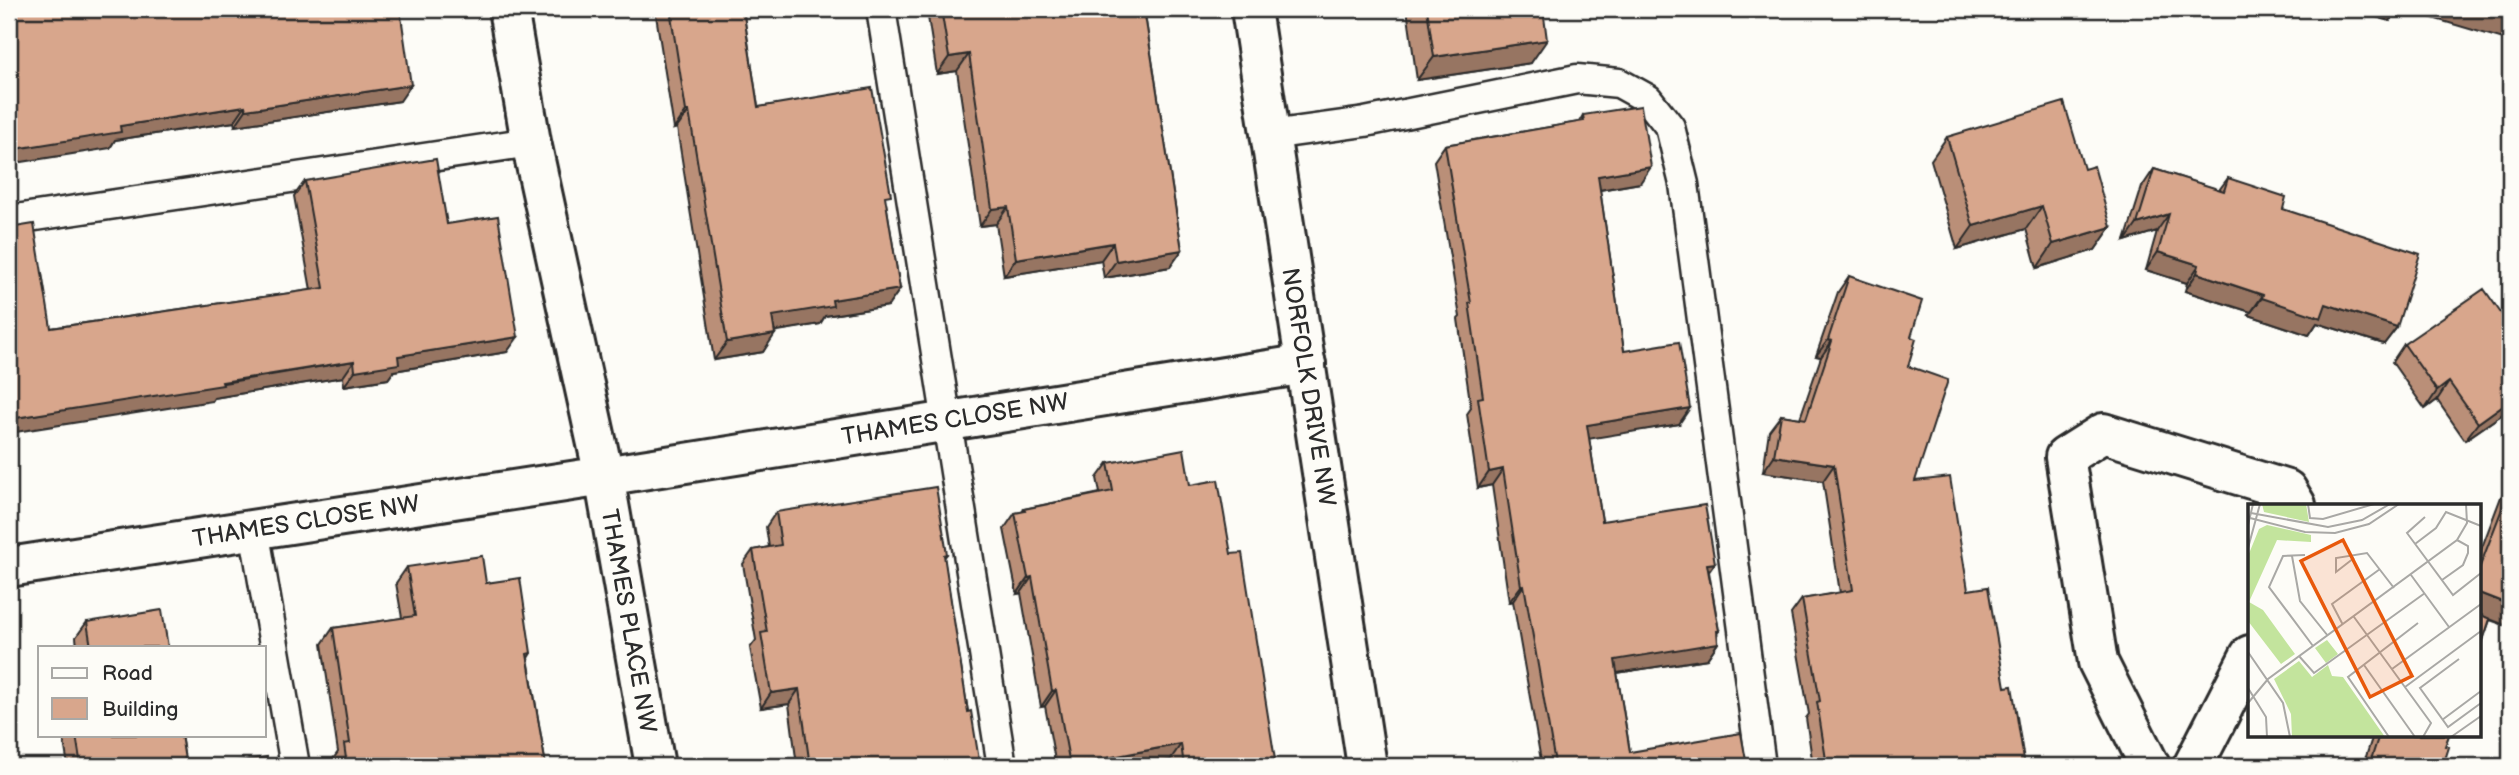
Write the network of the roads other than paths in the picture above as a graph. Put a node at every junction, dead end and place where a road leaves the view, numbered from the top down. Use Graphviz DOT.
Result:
graph roads {
  1 [pos="508,9"];
  2 [pos="881,9"];
  3 [pos="1251,9"];
  4 [pos="1270,135"];
  5 [pos="531,142"];
  6 [pos="9,220"];
  7 [pos="1306,364"];
  8 [pos="948,420"];
  9 [pos="604,476"];
  10 [pos="2295,504"];
  11 [pos="254,529"];
  12 [pos="9,567"];
  13 [pos="2248,657"];
  14 [pos="295,766"];
  15 [pos="654,766"];
  16 [pos="1002,766"];
  17 [pos="1367,766"];
  18 [pos="1761,766"];
  19 [pos="2150,766"];
  20 [pos="2193,766"];
  1 -- 5 [label="street"];
  2 -- 8 [label="lane"];
  3 -- 4 [label="street, NORFOLK DRIVE NW"];
  4 -- 7 [label="street, NORFOLK DRIVE NW"];
  4 -- 18 [label="lane"];
  5 -- 6 [label="lane"];
  5 -- 9 [label="street"];
  7 -- 8 [label="street, THAMES CLOSE NW"];
  7 -- 17 [label="street, NORFOLK DRIVE NW"];
  8 -- 9 [label="street, THAMES CLOSE NW"];
  8 -- 16 [label="lane"];
  9 -- 11 [label="street, THAMES CLOSE NW"];
  9 -- 15 [label="street, THAMES PLACE NW"];
  10 -- 19 [label="street"];
  11 -- 12 [label="street, THAMES CLOSE NW"];
  11 -- 14 [label="lane"];
  13 -- 20 [label="street"];
}
